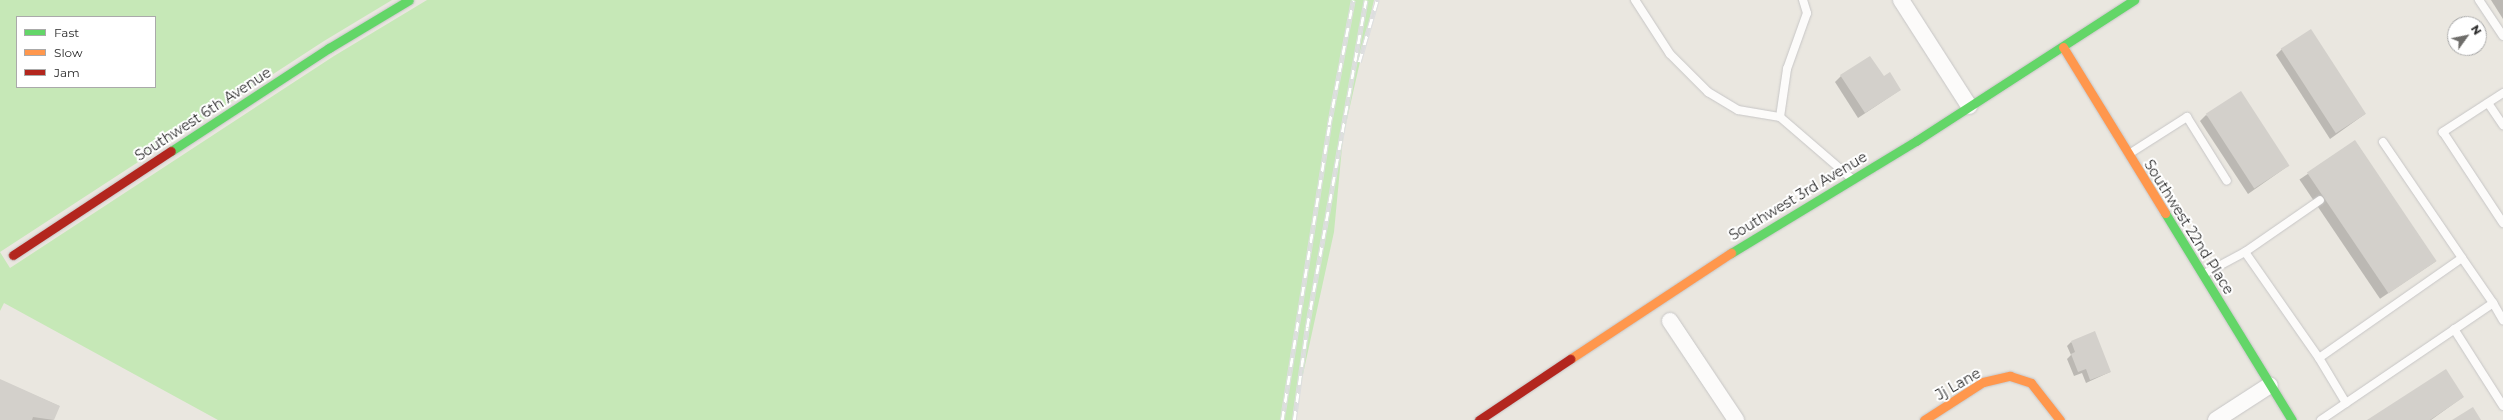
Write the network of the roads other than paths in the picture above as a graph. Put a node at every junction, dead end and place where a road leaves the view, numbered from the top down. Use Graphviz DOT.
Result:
graph roads {
  1 [pos="409,0"];
  2 [pos="1635,0"];
  3 [pos="1803,0"];
  4 [pos="1901,0"];
  5 [pos="2134,0"];
  6 [pos="2479,0"];
  7 [pos="2503,36"];
  8 [pos="2063,47"];
  9 [pos="2503,93"];
  10 [pos="2488,103"];
  11 [pos="1969,106"];
  12 [pos="1780,118"];
  13 [pos="2503,126"];
  14 [pos="2383,142"];
  15 [pos="2128,154"];
  16 [pos="1853,179"];
  17 [pos="2227,181"];
  18 [pos="2320,200"];
  19 [pos="2503,223"];
  20 [pos="2245,252"];
  21 [pos="13,255"];
  22 [pos="2462,258"];
  23 [pos="2202,275"];
  24 [pos="2493,302"];
  25 [pos="2503,320"];
  26 [pos="1670,321"];
  27 [pos="2454,329"];
  28 [pos="2319,358"];
  29 [pos="2270,385"];
  30 [pos="2346,403"];
  31 [pos="2503,406"];
  32 [pos="1479,420"];
  33 [pos="1736,420"];
  34 [pos="1924,420"];
  35 [pos="2060,420"];
  36 [pos="2216,420"];
  37 [pos="2292,420"];
  38 [pos="2321,420"];
  1 -- 21 [label="street, Southwest 6th Avenue"];
  2 -- 12 [label="lane"];
  3 -- 12 [label="lane"];
  4 -- 11 [label="street"];
  5 -- 8 [label="street, Southwest 3rd Avenue"];
  6 -- 7 [label="lane"];
  8 -- 11 [label="street, Southwest 3rd Avenue"];
  8 -- 15 [label="street, Southwest 22nd Place"];
  9 -- 10 [label="lane"];
  10 -- 13 [label="lane"];
  10 -- 19 [label="lane"];
  11 -- 16 [label="street, Southwest 3rd Avenue"];
  12 -- 16 [label="lane"];
  14 -- 22 [label="lane"];
  15 -- 17 [label="lane"];
  15 -- 23 [label="street, Southwest 22nd Place"];
  16 -- 32 [label="street, Southwest 3rd Avenue"];
  18 -- 20 [label="lane"];
  20 -- 23 [label="lane"];
  20 -- 28 [label="lane"];
  22 -- 24 [label="lane"];
  22 -- 28 [label="lane"];
  23 -- 29 [label="street, Southwest 22nd Place"];
  24 -- 25 [label="lane"];
  24 -- 27 [label="lane"];
  26 -- 33 [label="street"];
  27 -- 30 [label="lane"];
  27 -- 31 [label="lane"];
  28 -- 30 [label="lane"];
  29 -- 36 [label="street"];
  29 -- 37 [label="street, Southwest 22nd Place"];
  30 -- 38 [label="lane"];
  34 -- 35 [label="street, Jj Lane"];
}
